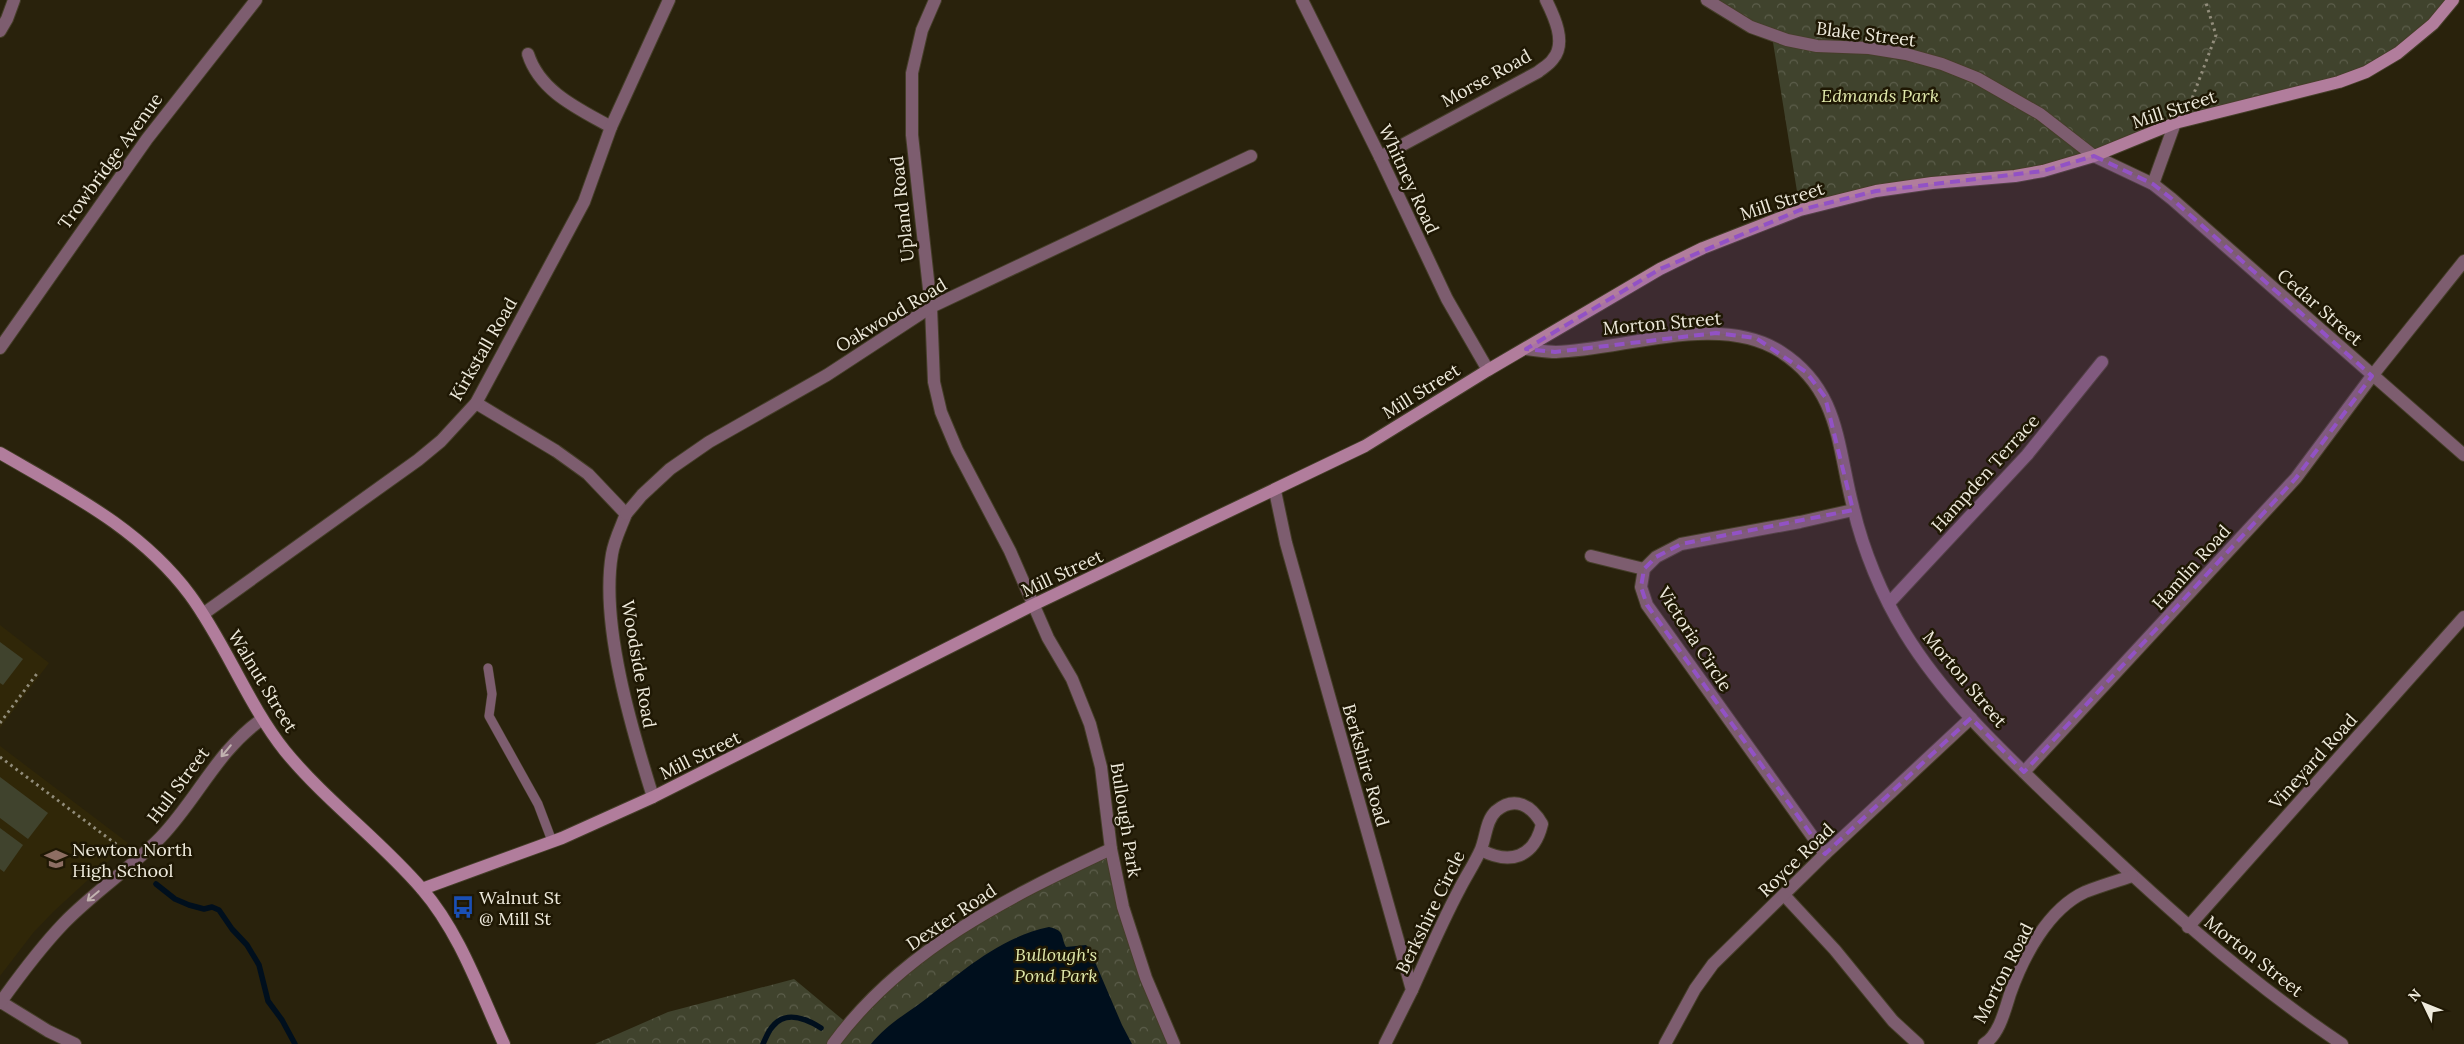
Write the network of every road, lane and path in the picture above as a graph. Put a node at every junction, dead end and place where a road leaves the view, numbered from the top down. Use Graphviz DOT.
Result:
graph roads {
  1 [pos="14,0"];
  2 [pos="256,0"];
  3 [pos="669,0"];
  4 [pos="935,0"];
  5 [pos="1302,0"];
  6 [pos="1546,0"];
  7 [pos="1707,0"];
  8 [pos="2205,0"];
  9 [pos="2454,0"];
  10 [pos="0,31"];
  11 [pos="528,54"];
  12 [pos="2192,118"];
  13 [pos="2175,123"];
  14 [pos="611,127"];
  15 [pos="1251,156"];
  16 [pos="2094,156"];
  17 [pos="1380,157"];
  18 [pos="2153,184"];
  19 [pos="2464,261"];
  20 [pos="931,307"];
  21 [pos="0,348"];
  22 [pos="1526,349"];
  23 [pos="2102,362"];
  24 [pos="1488,370"];
  25 [pos="2372,376"];
  26 [pos="476,403"];
  27 [pos="0,453"];
  28 [pos="2464,455"];
  29 [pos="1276,491"];
  30 [pos="1853,510"];
  31 [pos="626,514"];
  32 [pos="1591,556"];
  33 [pos="1644,569"];
  34 [pos="1889,603"];
  35 [pos="1033,605"];
  36 [pos="203,614"];
  37 [pos="2464,617"];
  38 [pos="488,668"];
  39 [pos="39,671"];
  40 [pos="1971,718"];
  41 [pos="262,719"];
  42 [pos="0,723"];
  43 [pos="0,757"];
  44 [pos="2024,772"];
  45 [pos="653,797"];
  46 [pos="552,842"];
  47 [pos="1111,849"];
  48 [pos="1481,850"];
  49 [pos="1825,854"];
  50 [pos="137,860"];
  51 [pos="2132,876"];
  52 [pos="422,889"];
  53 [pos="1784,895"];
  54 [pos="2188,927"];
  55 [pos="1412,990"];
  56 [pos="1,1002"];
  57 [pos="75,1044"];
  58 [pos="504,1044"];
  59 [pos="833,1044"];
  60 [pos="1174,1044"];
  61 [pos="1385,1044"];
  62 [pos="1666,1044"];
  63 [pos="1918,1044"];
  64 [pos="1984,1044"];
  65 [pos="2342,1044"];
  1 -- 10 [label="street"];
  2 -- 21 [label="street, Trowbridge Avenue"];
  3 -- 14 [label="street, Kirkstall Road"];
  4 -- 20 [label="street, Upland Road"];
  5 -- 17 [label="street, Whitney Road"];
  6 -- 17 [label="street, Morse Road"];
  7 -- 16 [label="street, Blake Street"];
  8 -- 12 [label="path"];
  9 -- 12 [label="street, Mill Street"];
  11 -- 14 [label="street"];
  12 -- 13 [label="street, Mill Street"];
  13 -- 16 [label="street, Mill Street"];
  13 -- 18 [label="street"];
  14 -- 26 [label="street, Kirkstall Road"];
  15 -- 20 [label="street, Oakwood Road"];
  16 -- 18 [label="street, Cedar Street"];
  16 -- 22 [label="street, Mill Street"];
  17 -- 24 [label="street, Whitney Road"];
  18 -- 25 [label="street, Cedar Street"];
  19 -- 25 [label="street, Hamlin Road"];
  20 -- 31 [label="street, Oakwood Road"];
  20 -- 35 [label="street, Upland Road"];
  22 -- 24 [label="street, Mill Street"];
  22 -- 30 [label="street, Morton Street"];
  23 -- 34 [label="street, Hampden Terrace"];
  24 -- 29 [label="street, Mill Street"];
  25 -- 28 [label="street, Cedar Street"];
  25 -- 44 [label="street, Hamlin Road"];
  26 -- 31 [label="street"];
  26 -- 36 [label="street, Kirkstall Road"];
  27 -- 36 [label="street, Walnut Street"];
  29 -- 35 [label="street, Mill Street"];
  29 -- 55 [label="street, Berkshire Road"];
  30 -- 33 [label="street, Victoria Circle"];
  30 -- 34 [label="street, Morton Street"];
  31 -- 45 [label="street, Woodside Road"];
  32 -- 33 [label="street"];
  33 -- 49 [label="street, Victoria Circle"];
  34 -- 40 [label="street, Morton Street"];
  35 -- 45 [label="street, Mill Street"];
  35 -- 47 [label="street, Bullough Park"];
  36 -- 41 [label="street, Walnut Street"];
  37 -- 54 [label="street, Vineyard Road"];
  38 -- 46 [label="lane"];
  39 -- 42 [label="path"];
  40 -- 44 [label="street, Morton Street"];
  40 -- 49 [label="street, Royce Road"];
  41 -- 50 [label="street, Hull Street, one-way"];
  41 -- 52 [label="street, Walnut Street"];
  43 -- 50 [label="path"];
  44 -- 51 [label="street, Morton Street"];
  45 -- 46 [label="street, Mill Street"];
  46 -- 52 [label="street, Mill Street"];
  47 -- 59 [label="street, Dexter Road"];
  47 -- 60 [label="street, Bullough Park"];
  48 -- 48 [label="street, Berkshire Circle"];
  48 -- 55 [label="street, Berkshire Circle"];
  49 -- 53 [label="street, Royce Road"];
  50 -- 56 [label="street, Hull Street, one-way"];
  51 -- 54 [label="street, Morton Street"];
  51 -- 64 [label="street, Morton Road"];
  52 -- 58 [label="street, Walnut Street"];
  53 -- 62 [label="street, Royce Road"];
  53 -- 63 [label="street"];
  54 -- 65 [label="street, Morton Street"];
  55 -- 61 [label="street"];
  56 -- 57 [label="street"];
}
